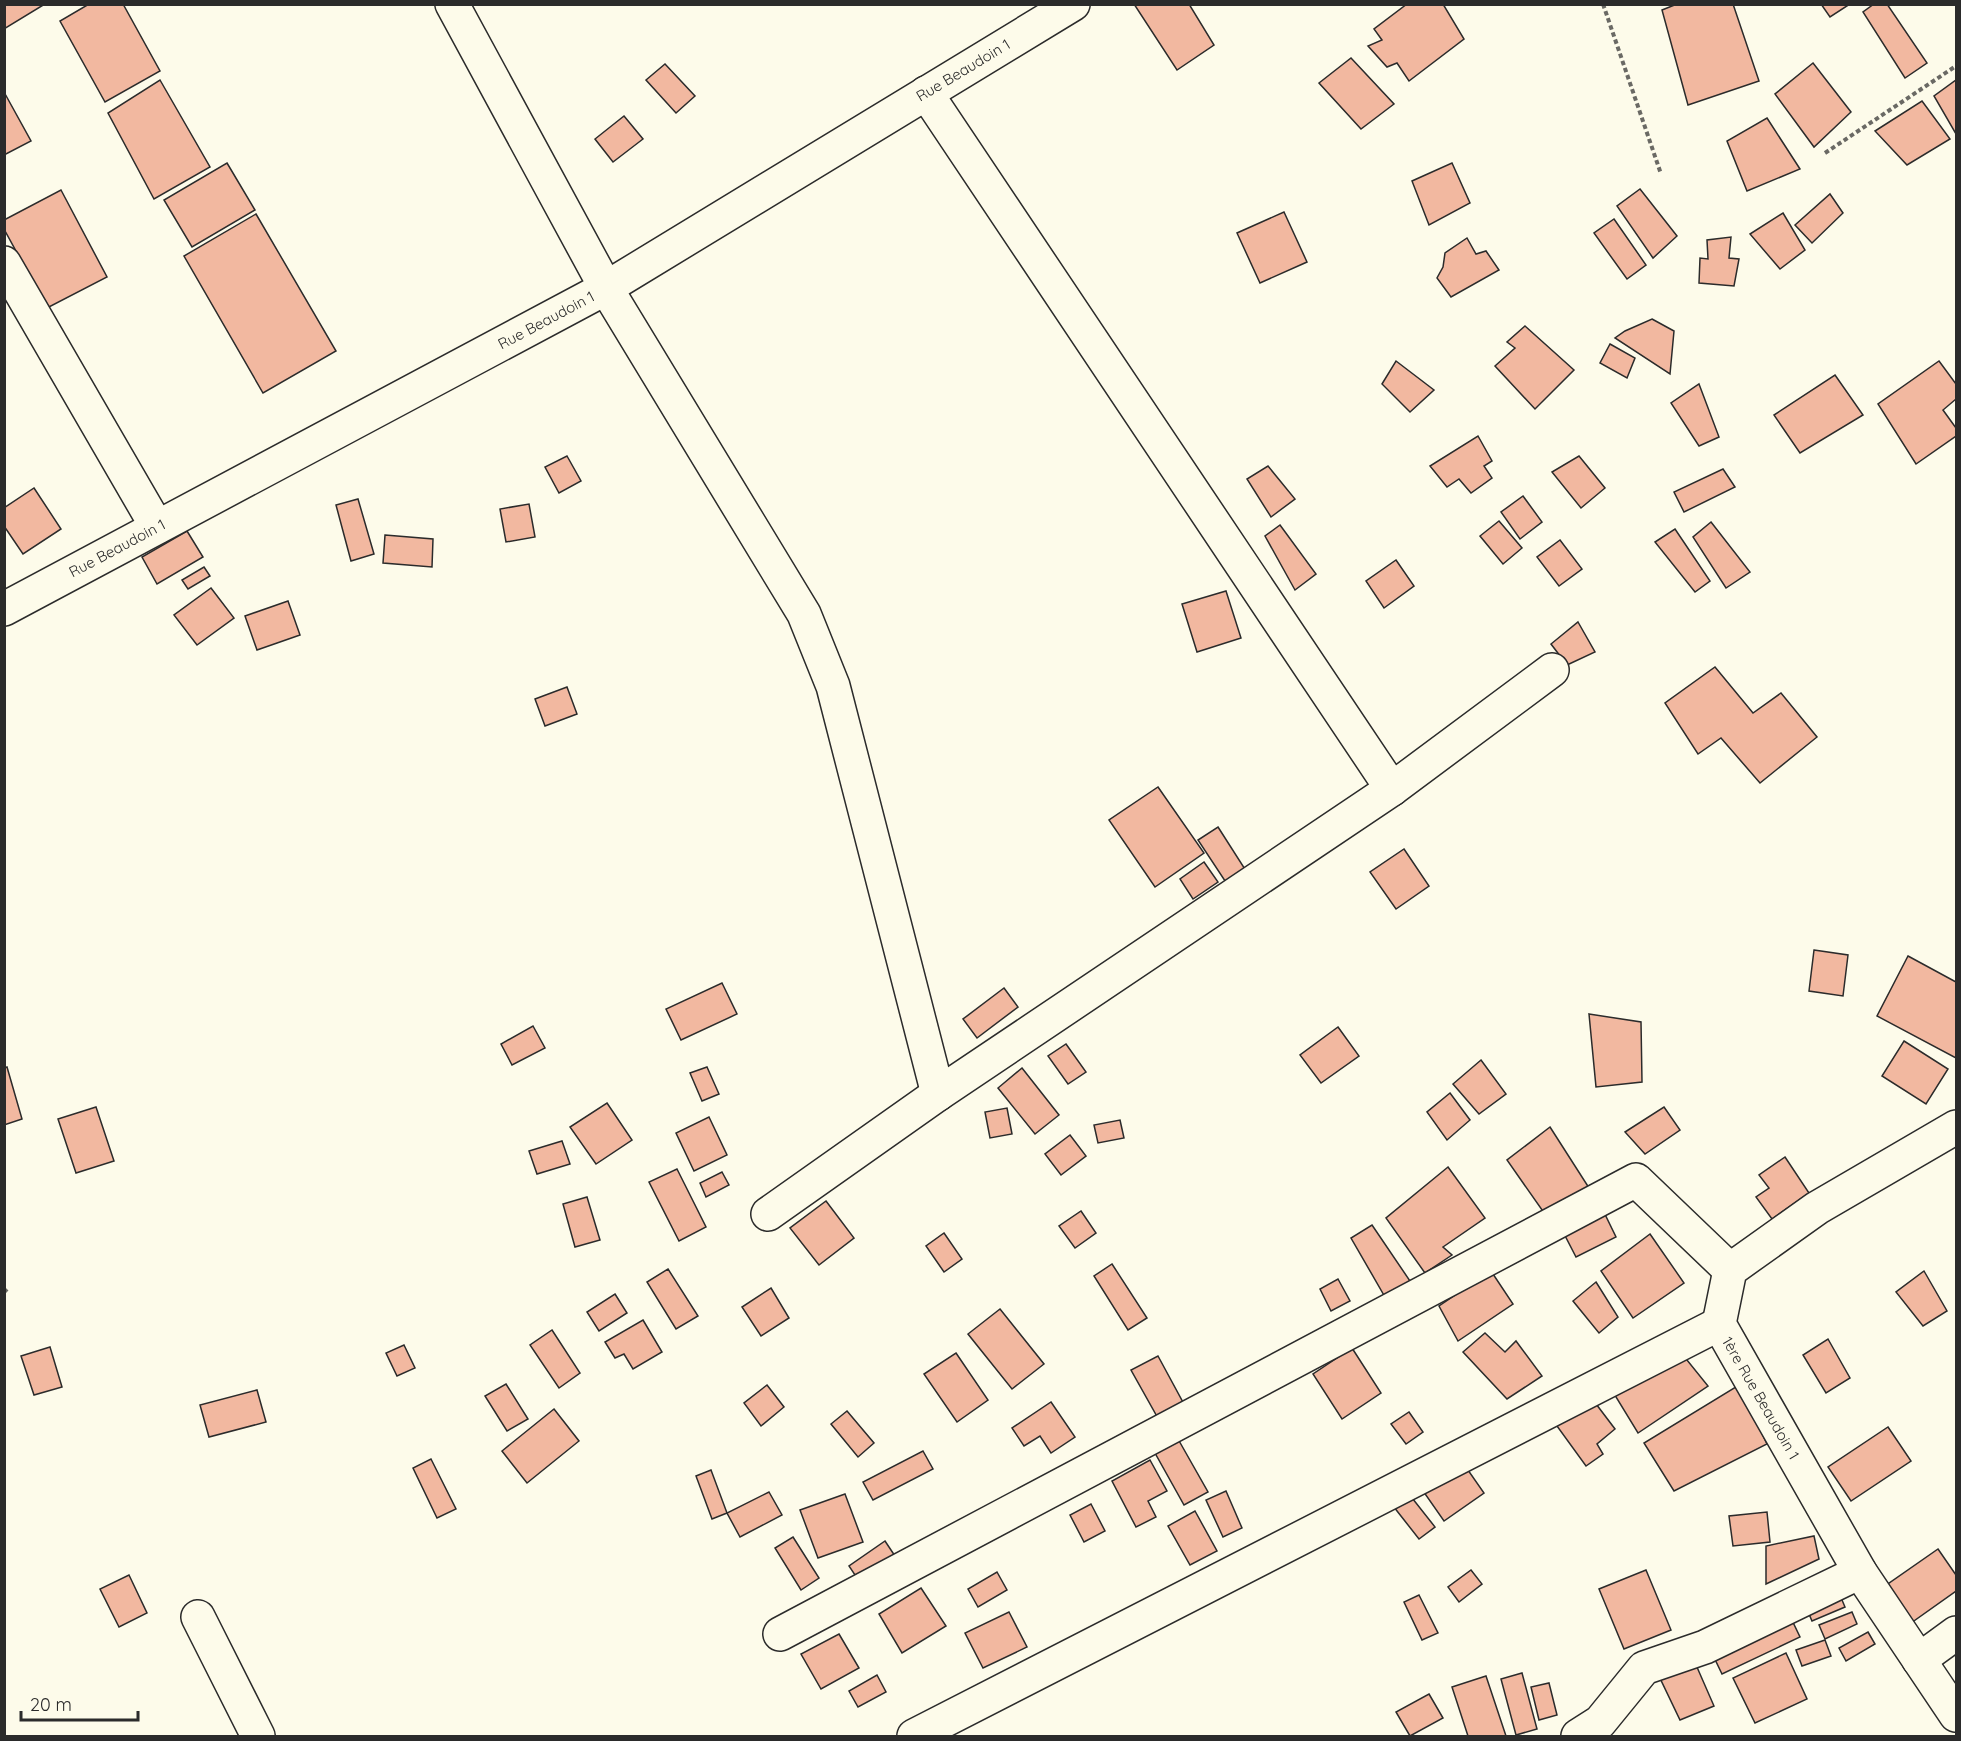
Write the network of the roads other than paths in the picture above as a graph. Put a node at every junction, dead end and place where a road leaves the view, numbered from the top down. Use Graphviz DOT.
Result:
graph roads {
  1 [pos="452,4"];
  2 [pos="1073,4"];
  3 [pos="926,93"];
  4 [pos="4,263"];
  5 [pos="606,288"];
  6 [pos="157,527"];
  7 [pos="4,609"];
  8 [pos="1552,670"];
  9 [pos="1392,789"];
  10 [pos="938,1094"];
  11 [pos="1956,1127"];
  12 [pos="768,1214"];
  13 [pos="1730,1270"];
  14 [pos="1719,1324"];
  15 [pos="1860,1572"];
  16 [pos="198,1617"];
  17 [pos="1956,1633"];
  18 [pos="780,1634"];
  19 [pos="1919,1660"];
  20 [pos="1956,1715"];
  21 [pos="258,1737"];
  22 [pos="914,1737"];
  23 [pos="1578,1737"];
  1 -- 5 [label="street"];
  2 -- 3 [label="street, Rue Beaudoin 1"];
  3 -- 5 [label="street, Rue Beaudoin 1"];
  3 -- 9 [label="street"];
  4 -- 6 [label="street"];
  5 -- 6 [label="street, Rue Beaudoin 1"];
  5 -- 10 [label="street"];
  6 -- 7 [label="street, Rue Beaudoin 1"];
  8 -- 9 [label="street"];
  9 -- 10 [label="street"];
  10 -- 12 [label="street"];
  11 -- 13 [label="street"];
  13 -- 14 [label="street, 1ère Rue Beaudoin 1"];
  13 -- 18 [label="street"];
  14 -- 15 [label="street, 1ère Rue Beaudoin 1"];
  14 -- 22 [label="street"];
  15 -- 19 [label="street, 1ère Rue Beaudoin 1"];
  15 -- 23 [label="street"];
  16 -- 21 [label="street"];
  17 -- 19 [label="street"];
  19 -- 20 [label="street, 1ère Rue Beaudoin 1"];
}
